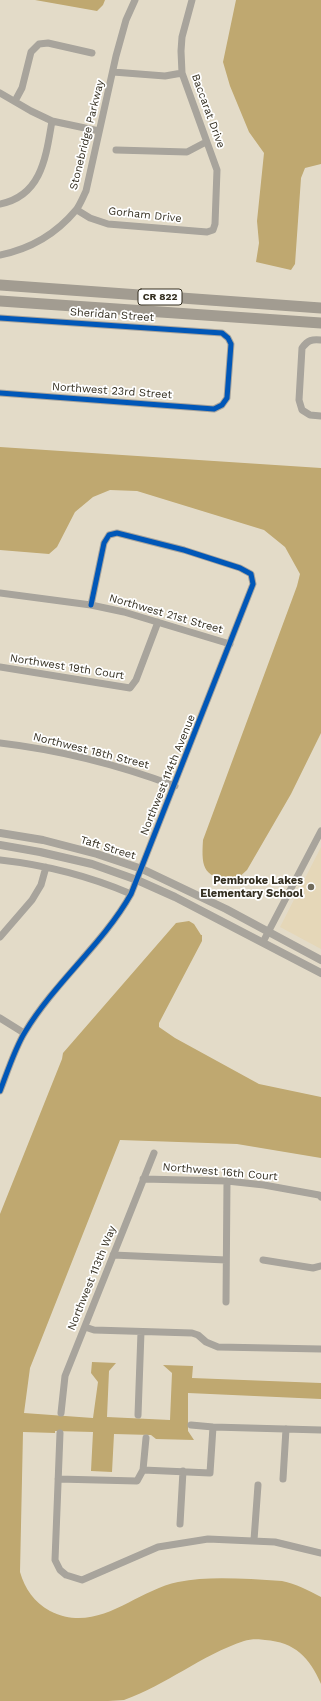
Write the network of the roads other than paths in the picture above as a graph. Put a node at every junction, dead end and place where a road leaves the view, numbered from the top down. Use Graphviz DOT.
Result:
graph roads {
  1 [pos="134,0"];
  2 [pos="192,0"];
  3 [pos="92,52"];
  4 [pos="113,72"];
  5 [pos="182,73"];
  6 [pos="0,93"];
  7 [pos="15,101"];
  8 [pos="52,121"];
  9 [pos="99,130"];
  10 [pos="206,142"];
  11 [pos="116,150"];
  12 [pos="0,204"];
  13 [pos="76,210"];
  14 [pos="213,230"];
  15 [pos="0,255"];
  16 [pos="0,285"];
  17 [pos="0,301"];
  18 [pos="321,308"];
  19 [pos="0,318"];
  20 [pos="321,323"];
  21 [pos="321,340"];
  22 [pos="0,393"];
  23 [pos="222,405"];
  24 [pos="321,416"];
  25 [pos="0,593"];
  26 [pos="91,605"];
  27 [pos="158,622"];
  28 [pos="230,644"];
  29 [pos="0,667"];
  30 [pos="0,743"];
  31 [pos="175,786"];
  32 [pos="321,831"];
  33 [pos="0,833"];
  34 [pos="0,845"];
  35 [pos="0,860"];
  36 [pos="46,867"];
  37 [pos="142,869"];
  38 [pos="137,880"];
  39 [pos="132,894"];
  40 [pos="268,931"];
  41 [pos="0,936"];
  42 [pos="263,942"];
  43 [pos="312,955"];
  44 [pos="321,960"];
  45 [pos="307,965"];
  46 [pos="321,973"];
  47 [pos="0,1018"];
  48 [pos="24,1033"];
  49 [pos="0,1091"];
  50 [pos="154,1153"];
  51 [pos="144,1178"];
  52 [pos="227,1181"];
  53 [pos="320,1196"];
  54 [pos="113,1255"];
  55 [pos="226,1260"];
  56 [pos="263,1260"];
  57 [pos="321,1266"];
  58 [pos="226,1302"];
  59 [pos="85,1327"];
  60 [pos="141,1332"];
  61 [pos="321,1349"];
  62 [pos="61,1413"];
  63 [pos="138,1415"];
  64 [pos="191,1425"];
  65 [pos="213,1427"];
  66 [pos="286,1429"];
  67 [pos="321,1430"];
  68 [pos="60,1433"];
  69 [pos="146,1438"];
  70 [pos="143,1470"];
  71 [pos="183,1472"];
  72 [pos="58,1479"];
  73 [pos="283,1479"];
  74 [pos="258,1485"];
  75 [pos="180,1524"];
  76 [pos="254,1540"];
  77 [pos="321,1553"];
  1 -- 4 [label="street, Stonebridge Parkway"];
  2 -- 5 [label="street, Baccarat Drive"];
  3 -- 7 [label="street"];
  4 -- 5 [label="street"];
  4 -- 9 [label="street, Stonebridge Parkway"];
  5 -- 10 [label="street, Baccarat Drive"];
  6 -- 7 [label="street"];
  7 -- 8 [label="street"];
  8 -- 9 [label="street"];
  8 -- 12 [label="street"];
  9 -- 13 [label="street, Stonebridge Parkway"];
  10 -- 11 [label="street"];
  10 -- 14 [label="street, Baccarat Drive"];
  13 -- 14 [label="street, Gorham Drive"];
  13 -- 15 [label="street, Stonebridge Parkway"];
  16 -- 18 [label="main road, Sheridan Street / CR 822"];
  17 -- 20 [label="main road, Sheridan Street / CR 822"];
  19 -- 23 [label="street, Sheridan Street"];
  21 -- 24 [label="street"];
  22 -- 23 [label="street, Northwest 23rd Street"];
  25 -- 26 [label="street, Northwest 21st Street"];
  26 -- 27 [label="street, Northwest 21st Street"];
  26 -- 28 [label="street, Northwest 114th Avenue"];
  27 -- 28 [label="street, Northwest 21st Street"];
  27 -- 29 [label="street, Northwest 19th Court"];
  28 -- 31 [label="street, Northwest 114th Avenue"];
  30 -- 31 [label="street, Northwest 18th Street"];
  31 -- 37 [label="street, Northwest 114th Avenue"];
  32 -- 40 [label="street"];
  33 -- 37 [label="street, Taft Street"];
  34 -- 38 [label="street, Taft Street"];
  35 -- 36 [label="street"];
  36 -- 39 [label="street"];
  36 -- 41 [label="street"];
  37 -- 38 [label="street, Northwest 114th Avenue"];
  37 -- 40 [label="street, Taft Street"];
  38 -- 39 [label="street, Northwest 114th Avenue"];
  38 -- 42 [label="street, Taft Street"];
  39 -- 48 [label="street, Northwest 114th Avenue"];
  40 -- 42 [label="street"];
  40 -- 43 [label="street, Taft Street"];
  42 -- 45 [label="street, Taft Street"];
  43 -- 44 [label="street, Taft Street"];
  43 -- 45 [label="street"];
  45 -- 46 [label="street, Taft Street"];
  47 -- 48 [label="street"];
  48 -- 49 [label="street, Northwest 114th Avenue"];
  50 -- 51 [label="street, Northwest 113th Way"];
  51 -- 52 [label="street, Northwest 16th Court"];
  51 -- 54 [label="street, Northwest 113th Way"];
  52 -- 53 [label="street, Northwest 16th Court"];
  52 -- 55 [label="street"];
  54 -- 55 [label="street"];
  54 -- 59 [label="street, Northwest 113th Way"];
  55 -- 58 [label="street"];
  56 -- 57 [label="street"];
  59 -- 60 [label="street"];
  59 -- 62 [label="street, Northwest 113th Way"];
  60 -- 61 [label="street"];
  60 -- 63 [label="street"];
  64 -- 65 [label="street"];
  65 -- 66 [label="street"];
  65 -- 71 [label="street"];
  66 -- 67 [label="street"];
  66 -- 73 [label="street"];
  68 -- 72 [label="street"];
  69 -- 70 [label="street"];
  70 -- 71 [label="street"];
  70 -- 72 [label="street"];
  71 -- 75 [label="street"];
  72 -- 76 [label="street"];
  74 -- 76 [label="street"];
  76 -- 77 [label="street"];
}
